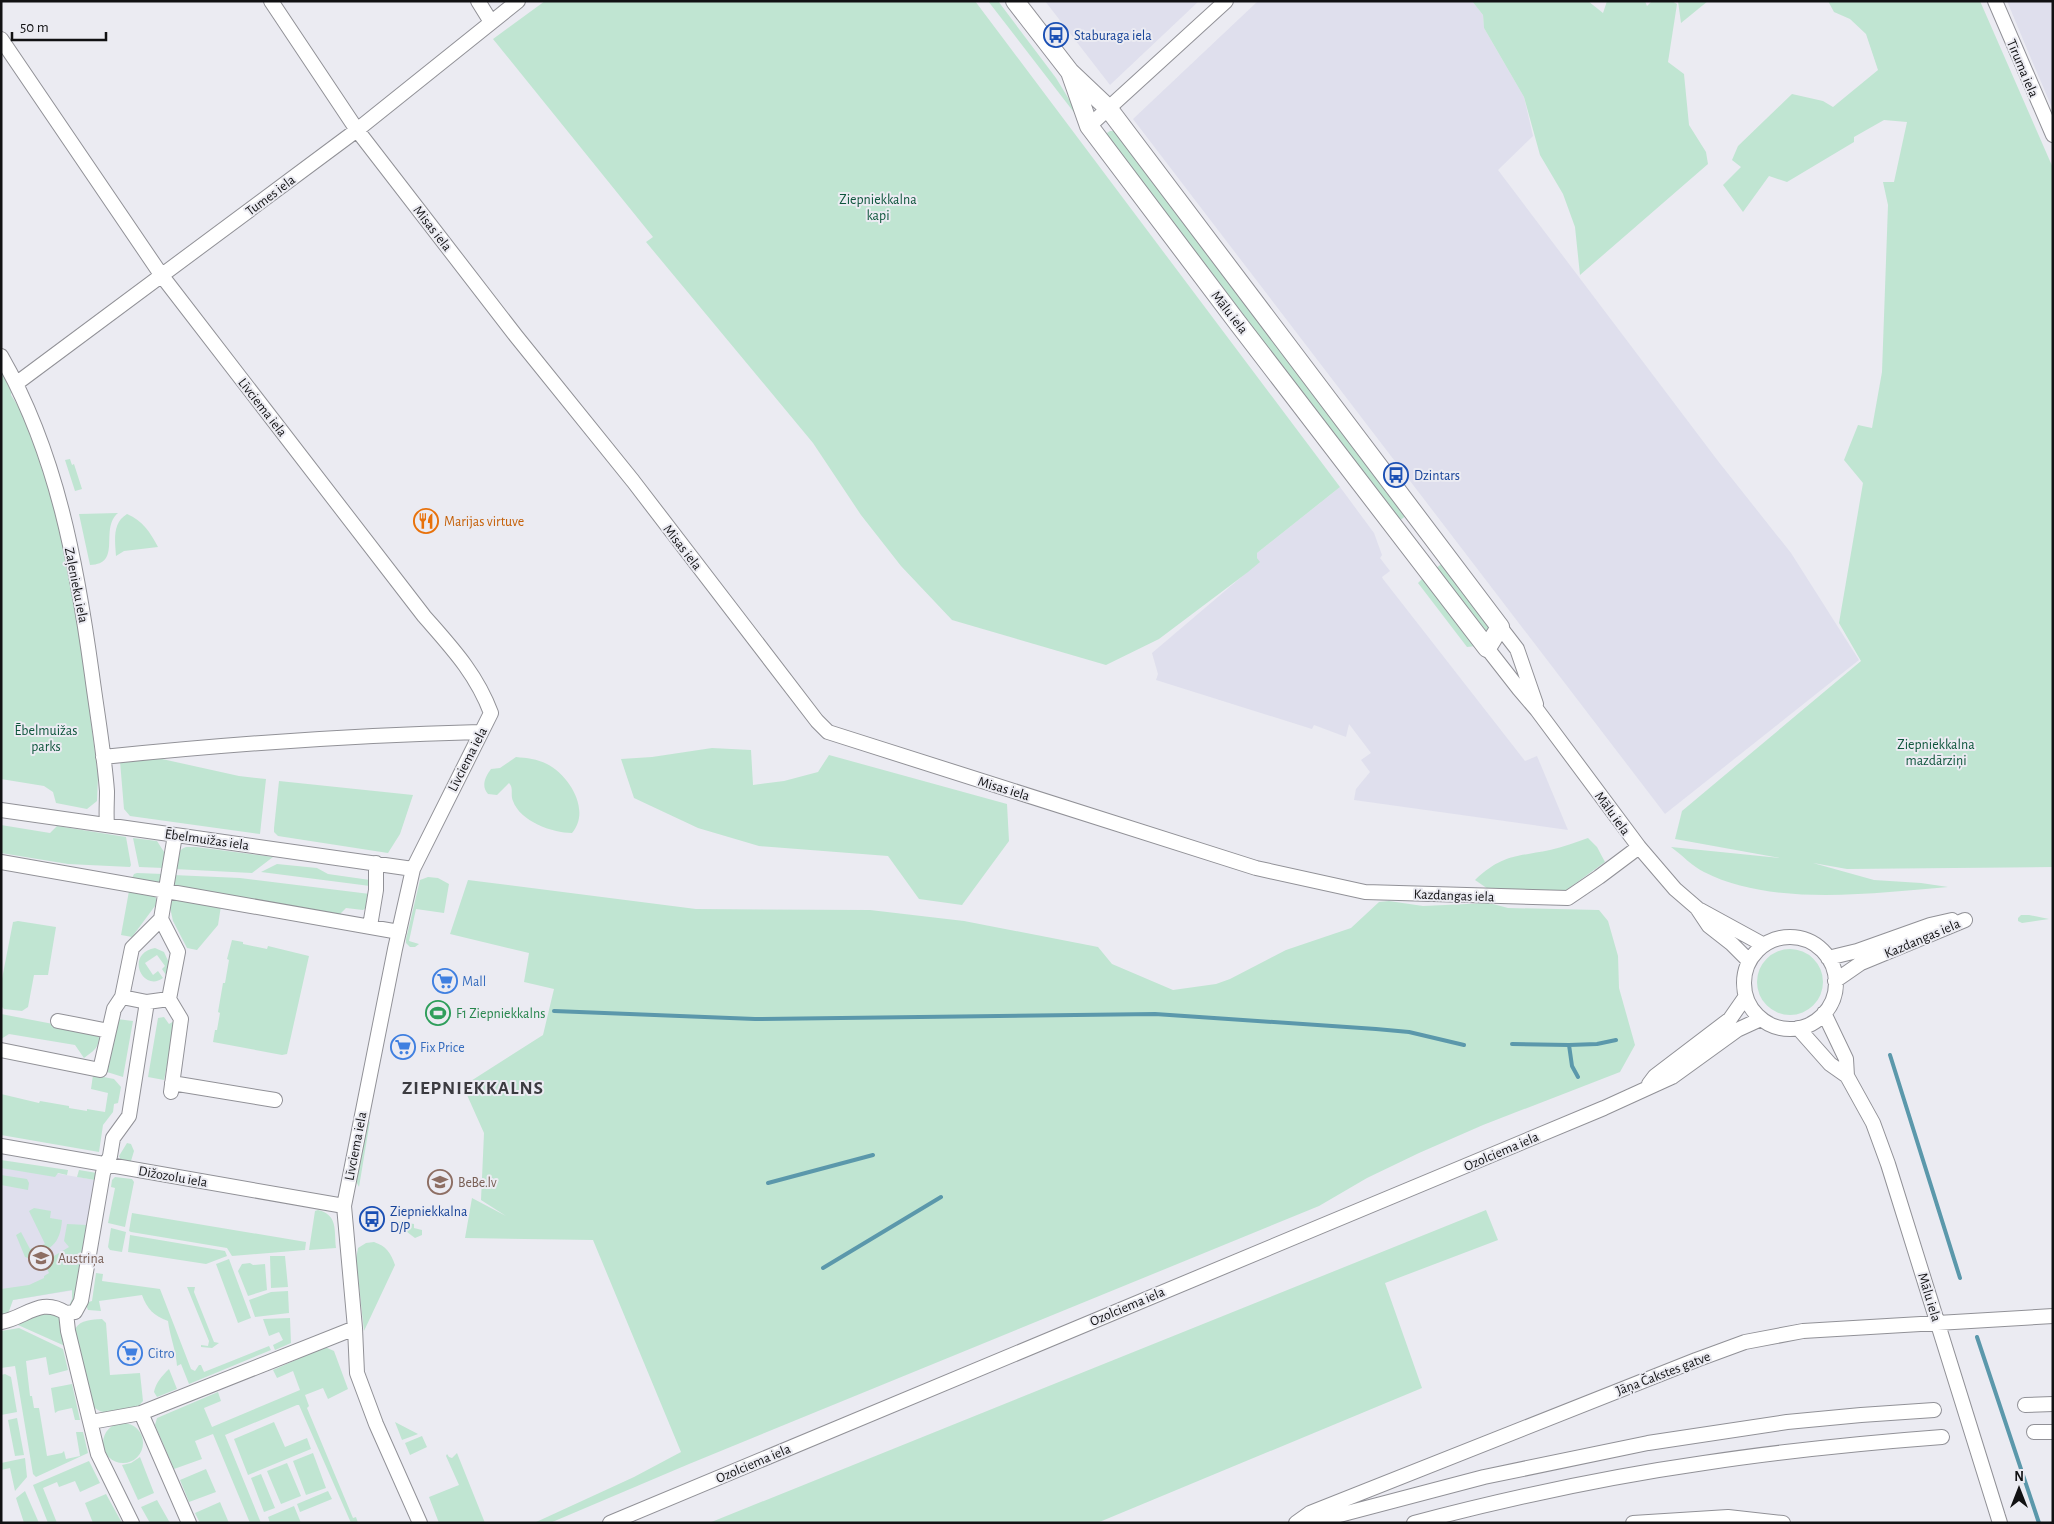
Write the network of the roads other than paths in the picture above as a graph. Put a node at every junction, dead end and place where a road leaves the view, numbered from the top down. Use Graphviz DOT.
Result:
graph roads {
  1 [pos="271,1"];
  2 [pos="478,1"];
  3 [pos="518,1"];
  4 [pos="1015,1"];
  5 [pos="1226,1"];
  6 [pos="1995,1"];
  7 [pos="491,22"];
  8 [pos="1,39"];
  9 [pos="1070,72"];
  10 [pos="1108,108"];
  11 [pos="1089,126"];
  12 [pos="357,130"];
  13 [pos="2053,135"];
  14 [pos="162,276"];
  15 [pos="1,356"];
  16 [pos="17,383"];
  17 [pos="1425,527"];
  18 [pos="1406,542"];
  19 [pos="1500,627"];
  20 [pos="1487,648"];
  21 [pos="1538,710"];
  22 [pos="480,732"];
  23 [pos="103,757"];
  24 [pos="1,810"];
  25 [pos="107,825"];
  26 [pos="174,835"];
  27 [pos="1638,846"];
  28 [pos="1,862"];
  29 [pos="376,863"];
  30 [pos="1256,868"];
  31 [pos="413,869"];
  32 [pos="165,891"];
  33 [pos="1697,908"];
  34 [pos="161,918"];
  35 [pos="370,926"];
  36 [pos="398,932"];
  37 [pos="1764,945"];
  38 [pos="1828,958"];
  39 [pos="1749,961"];
  40 [pos="1836,981"];
  41 [pos="1746,996"];
  42 [pos="122,997"];
  43 [pos="169,999"];
  44 [pos="147,1002"];
  45 [pos="1824,1013"];
  46 [pos="1761,1018"];
  47 [pos="58,1021"];
  48 [pos="1798,1028"];
  49 [pos="109,1031"];
  50 [pos="1,1050"];
  51 [pos="1847,1076"];
  52 [pos="1644,1090"];
  53 [pos="275,1100"];
  54 [pos="1,1146"];
  55 [pos="106,1164"];
  56 [pos="344,1206"];
  57 [pos="66,1313"];
  58 [pos="2053,1316"];
  59 [pos="1,1322"];
  60 [pos="1938,1324"];
  61 [pos="355,1328"];
  62 [pos="2053,1404"];
  63 [pos="2025,1405"];
  64 [pos="1934,1410"];
  65 [pos="141,1413"];
  66 [pos="90,1422"];
  67 [pos="2034,1432"];
  68 [pos="2053,1432"];
  69 [pos="1942,1437"];
  70 [pos="132,1523"];
  71 [pos="189,1523"];
  72 [pos="420,1523"];
  73 [pos="610,1523"];
  74 [pos="1296,1523"];
  75 [pos="1308,1523"];
  76 [pos="1414,1523"];
  77 [pos="1633,1523"];
  78 [pos="1783,1523"];
  79 [pos="2000,1523"];
  1 -- 12 [label="street, Misas iela"];
  2 -- 7 [label="street"];
  3 -- 7 [label="street, Tumes iela"];
  4 -- 9 [label="street, Mālu iela"];
  5 -- 10 [label="street"];
  6 -- 13 [label="street, Tīruma iela"];
  7 -- 12 [label="street, Tumes iela"];
  8 -- 14 [label="street, Līvciema iela"];
  9 -- 10 [label="street, Mālu iela"];
  9 -- 11 [label="street, Mālu iela"];
  10 -- 11 [label="street"];
  10 -- 17 [label="street, Mālu iela"];
  11 -- 18 [label="street, Mālu iela"];
  12 -- 14 [label="street, Tumes iela"];
  12 -- 30 [label="street, Misas iela"];
  14 -- 16 [label="street, Tumes iela"];
  14 -- 22 [label="street, Līvciema iela"];
  15 -- 16 [label="street, Zaļenieku iela"];
  16 -- 23 [label="street, Zaļenieku iela"];
  17 -- 18 [label="street"];
  17 -- 19 [label="street, Mālu iela"];
  18 -- 20 [label="street, Mālu iela"];
  19 -- 20 [label="street"];
  19 -- 21 [label="street, Mālu iela"];
  20 -- 21 [label="street, Mālu iela"];
  21 -- 27 [label="street, Mālu iela"];
  22 -- 23 [label="street"];
  22 -- 31 [label="street, Līvciema iela"];
  23 -- 25 [label="street, Zaļenieku iela"];
  24 -- 25 [label="street, Ēbelmuižas iela"];
  25 -- 26 [label="street, Ēbelmuižas iela"];
  26 -- 29 [label="street, Ēbelmuižas iela"];
  26 -- 32 [label="street"];
  27 -- 30 [label="street, Kazdangas iela"];
  27 -- 33 [label="street, Mālu iela"];
  28 -- 32 [label="street"];
  29 -- 31 [label="street, Ēbelmuižas iela"];
  29 -- 35 [label="street"];
  31 -- 36 [label="street, Līvciema iela"];
  32 -- 34 [label="street"];
  32 -- 35 [label="street"];
  33 -- 37 [label="street, Mālu iela"];
  33 -- 39 [label="street, Mālu iela"];
  34 -- 42 [label="street"];
  34 -- 43 [label="street"];
  35 -- 36 [label="street"];
  36 -- 56 [label="street, Līvciema iela"];
  37 -- 38 [label="street"];
  37 -- 39 [label="street"];
  38 -- 40 [label="street"];
  38 -- 40 [label="street, Kazdangas iela"];
  39 -- 41 [label="street"];
  40 -- 45 [label="street"];
  41 -- 46 [label="street"];
  41 -- 52 [label="street, Ozolciema iela"];
  42 -- 44 [label="street"];
  42 -- 49 [label="street"];
  43 -- 44 [label="street"];
  43 -- 53 [label="street"];
  44 -- 55 [label="street"];
  45 -- 48 [label="street"];
  45 -- 51 [label="street, Mālu iela"];
  46 -- 48 [label="street"];
  46 -- 52 [label="street, Ozolciema iela"];
  47 -- 49 [label="street"];
  48 -- 51 [label="street, Mālu iela"];
  49 -- 50 [label="street"];
  51 -- 60 [label="street, Mālu iela"];
  52 -- 73 [label="street, Ozolciema iela"];
  54 -- 55 [label="street, Dižozolu iela"];
  55 -- 56 [label="street, Dižozolu iela"];
  55 -- 57 [label="street"];
  56 -- 61 [label="street, Līvciema iela"];
  57 -- 59 [label="street"];
  57 -- 66 [label="street"];
  58 -- 60 [label="street, Jāņa Čakstes gatve"];
  60 -- 74 [label="street, Jāņa Čakstes gatve"];
  60 -- 79 [label="street, Mālu iela"];
  61 -- 65 [label="street"];
  61 -- 72 [label="street, Līvciema iela"];
  62 -- 63 [label="street"];
  64 -- 75 [label="street"];
  65 -- 66 [label="street"];
  65 -- 71 [label="street"];
  66 -- 70 [label="street"];
  67 -- 68 [label="street"];
  69 -- 76 [label="street"];
  77 -- 78 [label="street"];
}
